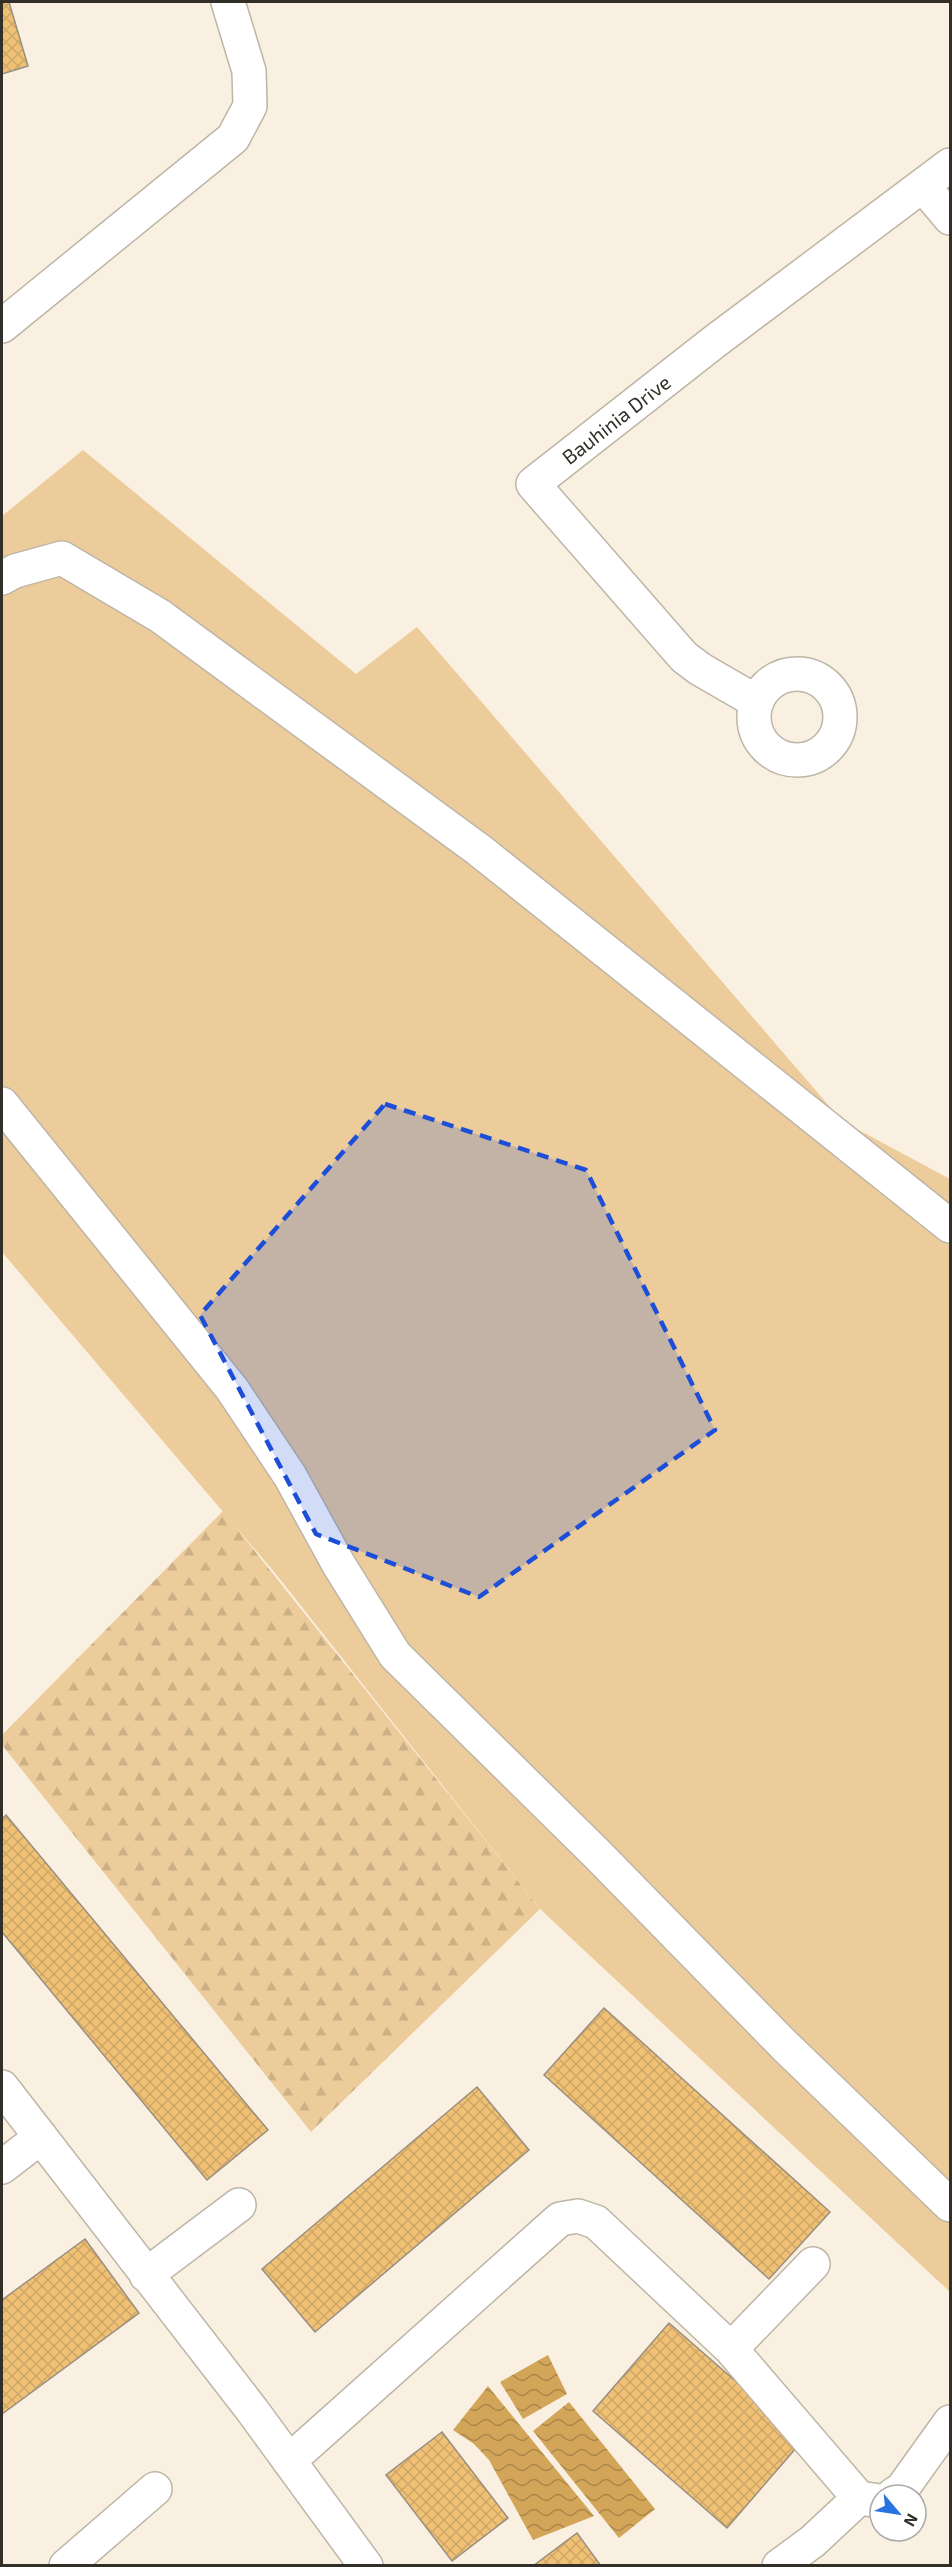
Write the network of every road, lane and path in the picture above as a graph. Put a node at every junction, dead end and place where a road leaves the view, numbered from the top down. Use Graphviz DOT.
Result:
graph roads {
  1 [pos="228,2"];
  2 [pos="951,165"];
  3 [pos="924,187"];
  4 [pos="951,218"];
  5 [pos="2,326"];
  6 [pos="2,578"];
  7 [pos="757,702"];
  8 [pos="2,1104"];
  9 [pos="951,1226"];
  10 [pos="2,2086"];
  11 [pos="41,2137"];
  12 [pos="2,2167"];
  13 [pos="239,2205"];
  14 [pos="951,2205"];
  15 [pos="813,2264"];
  16 [pos="146,2275"];
  17 [pos="731,2349"];
  18 [pos="951,2422"];
  19 [pos="289,2461"];
  20 [pos="906,2483"];
  21 [pos="155,2489"];
  22 [pos="868,2498"];
  23 [pos="868,2500"];
  24 [pos="66,2565"];
  25 [pos="366,2565"];
  26 [pos="779,2565"];
  1 -- 5 [label="street"];
  2 -- 3 [label="street, Bauhinia Drive"];
  3 -- 4 [label="street"];
  3 -- 7 [label="street, Bauhinia Drive"];
  6 -- 9 [label="street"];
  8 -- 14 [label="street"];
  10 -- 11 [label="street"];
  11 -- 12 [label="street"];
  11 -- 16 [label="street"];
  13 -- 16 [label="street"];
  15 -- 17 [label="street"];
  16 -- 19 [label="street"];
  17 -- 19 [label="street"];
  17 -- 22 [label="street"];
  18 -- 20 [label="street"];
  19 -- 25 [label="street"];
  21 -- 24 [label="street"];
  23 -- 26 [label="street"];
}
